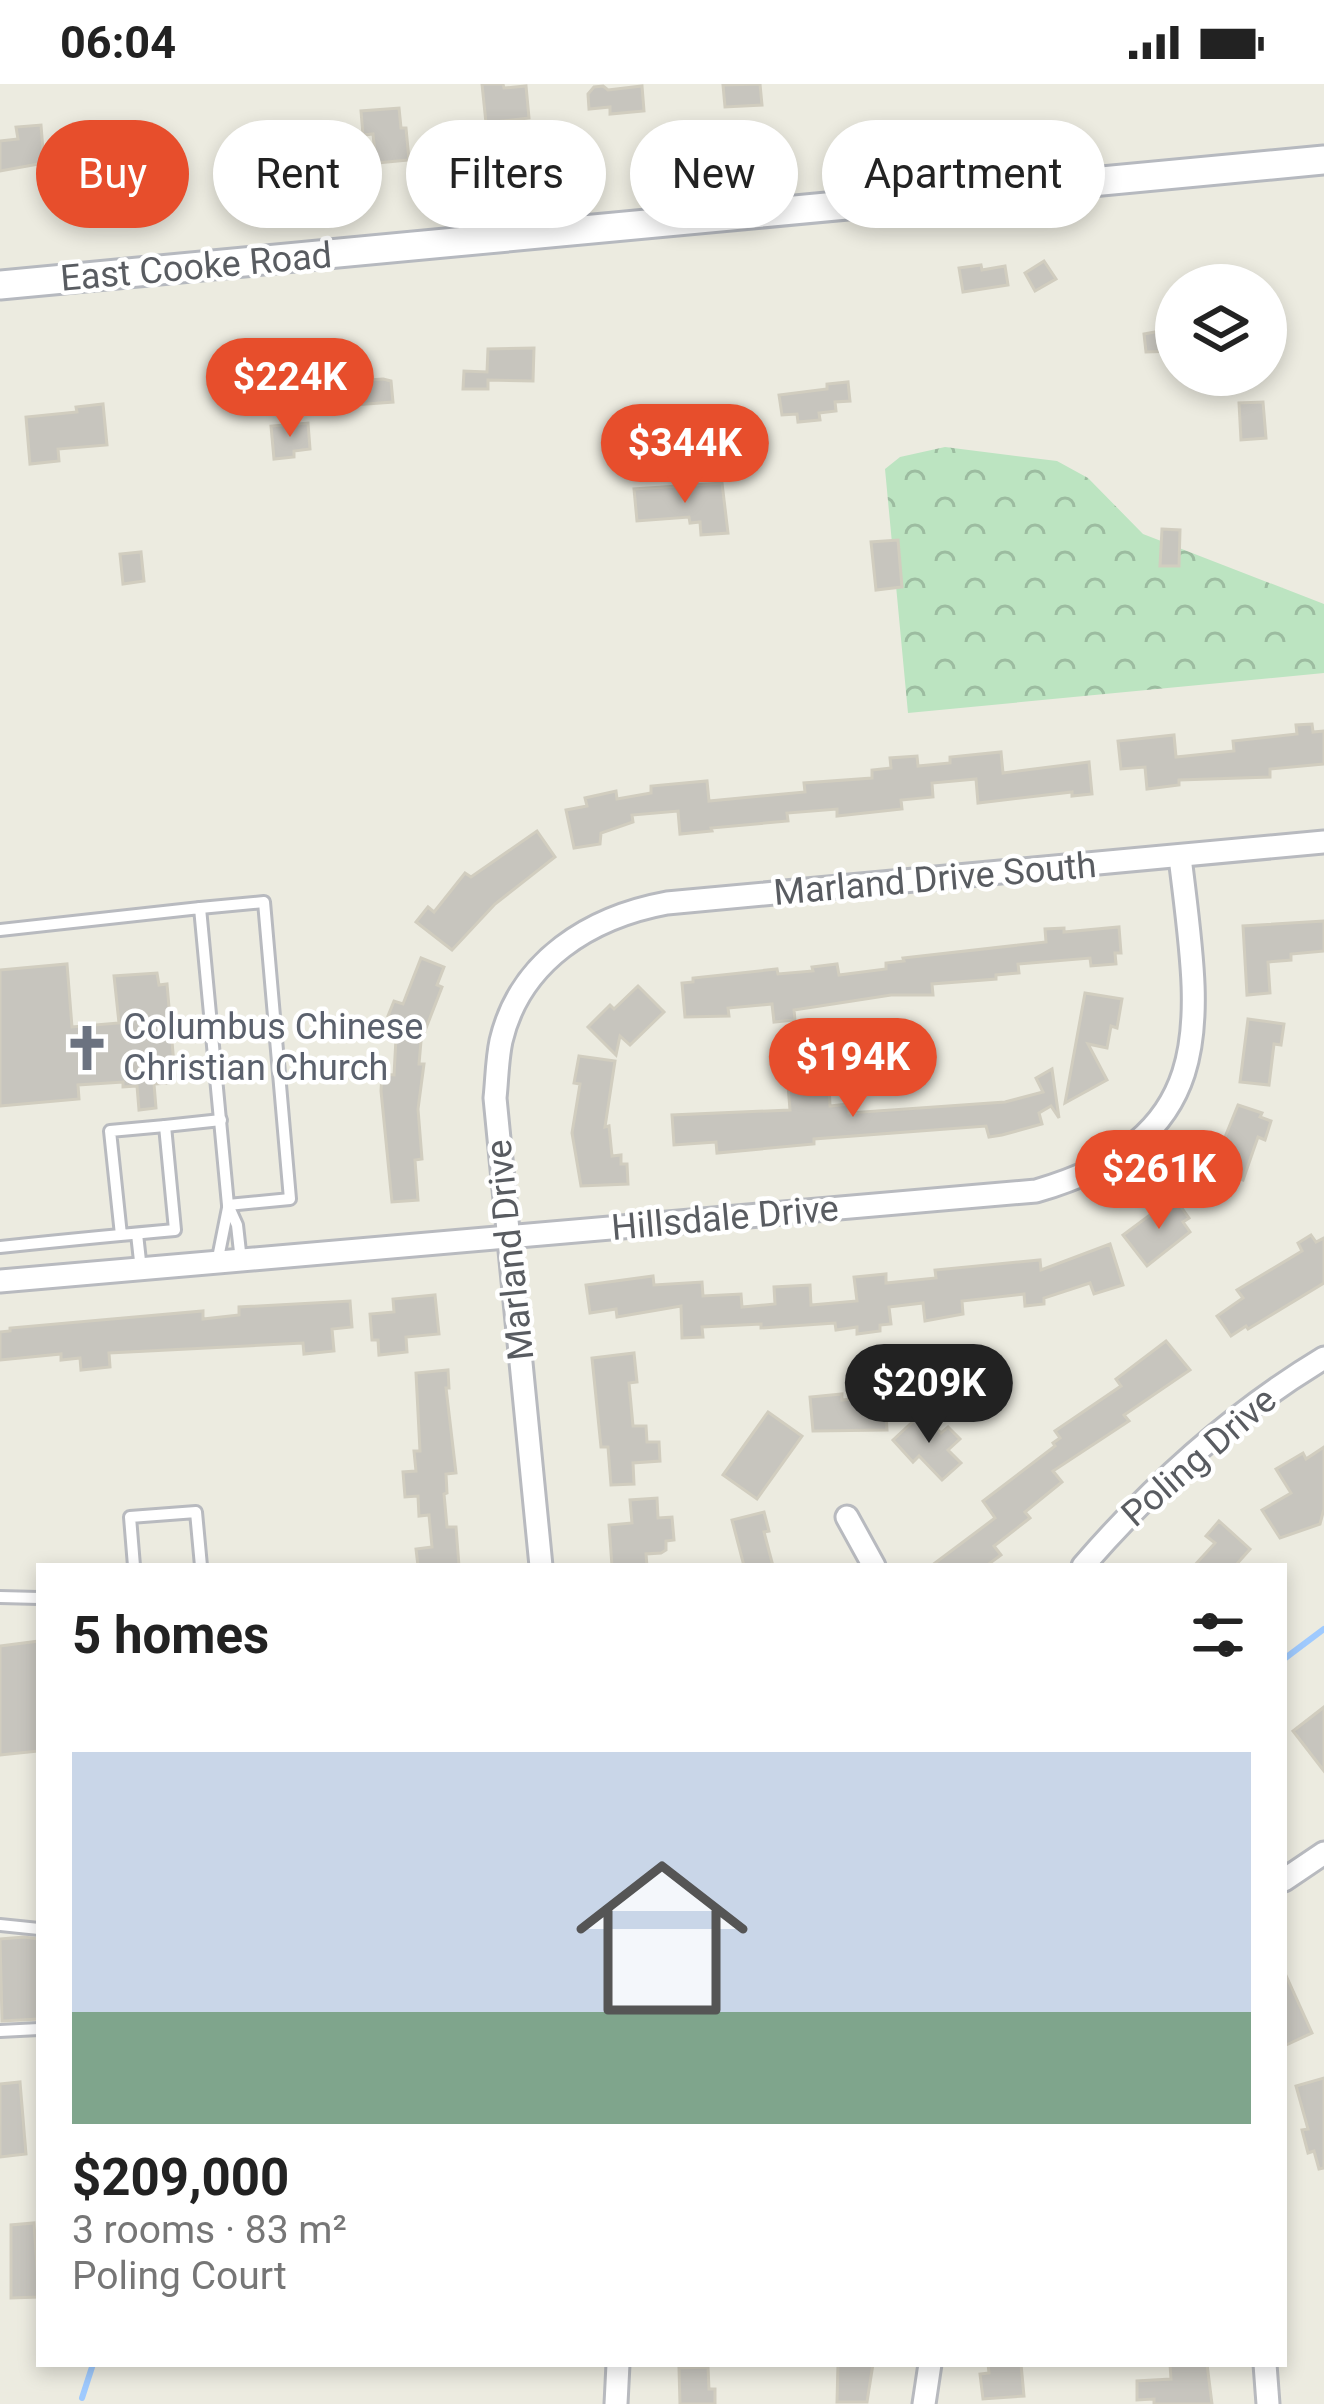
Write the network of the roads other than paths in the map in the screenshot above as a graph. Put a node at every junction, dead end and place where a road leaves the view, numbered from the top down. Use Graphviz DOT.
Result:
graph roads {
  1 [pos="1324,160"];
  2 [pos="0,284"];
  3 [pos="1324,842"];
  4 [pos="1180,857"];
  5 [pos="200,908"];
  6 [pos="0,930"];
  7 [pos="558,950"];
  8 [pos="221,1120"];
  9 [pos="165,1126"];
  10 [pos="228,1204"];
  11 [pos="137,1234"];
  12 [pos="121,1235"];
  13 [pos="509,1236"];
  14 [pos="0,1246"];
  15 [pos="241,1261"];
  16 [pos="217,1263"];
  17 [pos="141,1270"];
  18 [pos="0,1281"];
  19 [pos="1324,1358"];
  20 [pos="847,1517"];
  21 [pos="134,1563"];
  22 [pos="201,1563"];
  23 [pos="541,1563"];
  24 [pos="872,1563"];
  25 [pos="1086,1563"];
  26 [pos="0,1597"];
  27 [pos="36,1598"];
  28 [pos="1324,1853"];
  29 [pos="1287,1878"];
  30 [pos="0,1925"];
  31 [pos="36,1929"];
  32 [pos="36,2030"];
  33 [pos="0,2032"];
  34 [pos="618,2367"];
  35 [pos="930,2367"];
  36 [pos="1265,2367"];
  37 [pos="616,2404"];
  38 [pos="924,2404"];
  39 [pos="1268,2404"];
  1 -- 2 [label="main road, East Cooke Road"];
  3 -- 4 [label="street, Marland Drive South"];
  4 -- 7 [label="street, Marland Drive South"];
  4 -- 13 [label="street, Hillsdale Drive"];
  5 -- 6 [label="lane"];
  5 -- 8 [label="lane"];
  5 -- 10 [label="lane"];
  7 -- 13 [label="street, Marland Drive"];
  8 -- 9 [label="lane"];
  8 -- 10 [label="lane"];
  9 -- 11 [label="lane"];
  9 -- 12 [label="lane"];
  10 -- 15 [label="lane"];
  10 -- 16 [label="lane"];
  11 -- 12 [label="lane"];
  11 -- 17 [label="lane"];
  12 -- 14 [label="lane"];
  13 -- 15 [label="street, Hillsdale Drive"];
  13 -- 23 [label="street, Marland Drive"];
  15 -- 16 [label="street, Hillsdale Drive"];
  16 -- 17 [label="street, Hillsdale Drive"];
  17 -- 18 [label="street, Hillsdale Drive"];
  19 -- 25 [label="street, Poling Drive"];
  20 -- 24 [label="street"];
  21 -- 22 [label="lane"];
  26 -- 27 [label="lane"];
  28 -- 29 [label="street"];
  30 -- 31 [label="lane"];
  32 -- 33 [label="lane"];
  34 -- 37 [label="street"];
  35 -- 38 [label="street"];
  36 -- 39 [label="street"];
}
